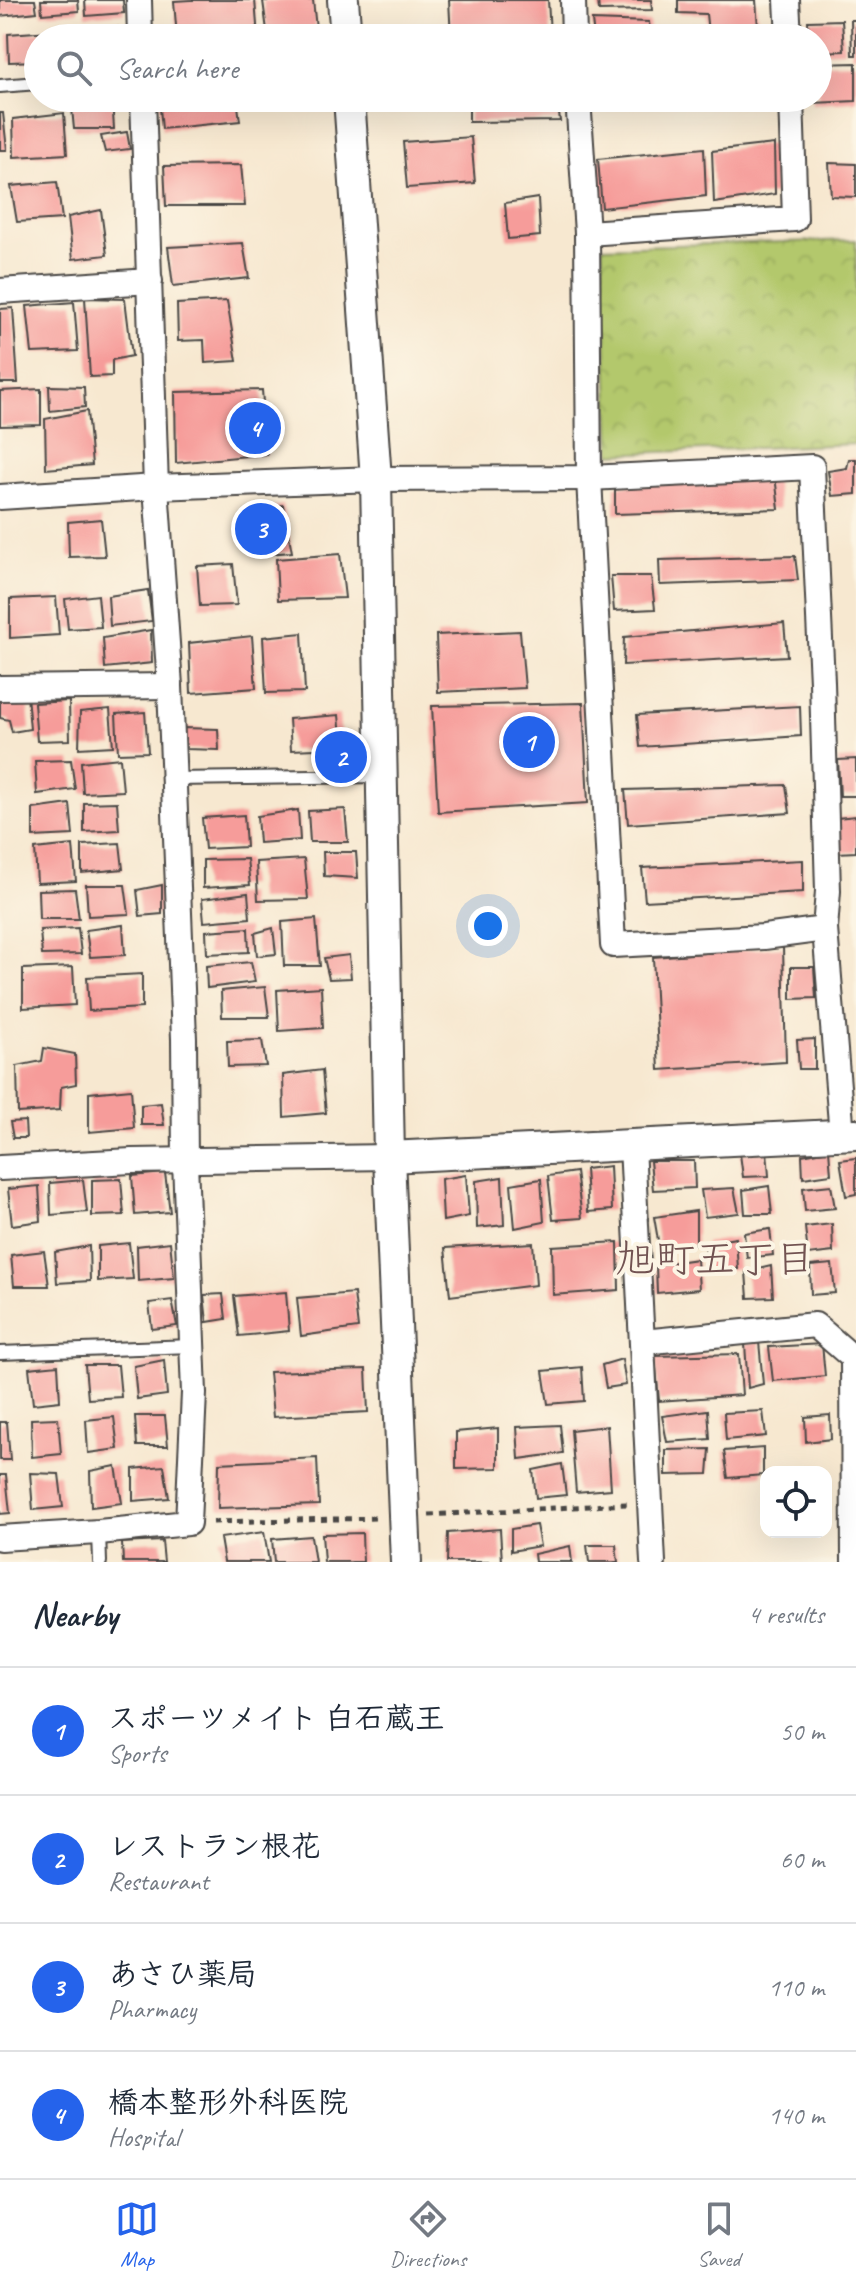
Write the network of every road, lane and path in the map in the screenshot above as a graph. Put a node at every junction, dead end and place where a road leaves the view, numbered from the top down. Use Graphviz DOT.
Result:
graph roads {
  1 [pos="139,0"];
  2 [pos="343,0"];
  3 [pos="573,0"];
  4 [pos="787,0"];
  5 [pos="140,24"];
  6 [pos="345,24"];
  7 [pos="574,24"];
  8 [pos="788,24"];
  9 [pos="24,84"];
  10 [pos="0,86"];
  11 [pos="144,112"];
  12 [pos="350,112"];
  13 [pos="579,112"];
  14 [pos="791,112"];
  15 [pos="587,233"];
  16 [pos="150,281"];
  17 [pos="0,291"];
  18 [pos="589,478"];
  19 [pos="376,479"];
  20 [pos="156,487"];
  21 [pos="0,497"];
  22 [pos="170,686"];
  23 [pos="0,688"];
  24 [pos="381,776"];
  25 [pos="173,779"];
  26 [pos="825,929"];
  27 [pos="849,1134"];
  28 [pos="632,1146"];
  29 [pos="389,1157"];
  30 [pos="185,1161"];
  31 [pos="0,1168"];
  32 [pos="643,1342"];
  33 [pos="192,1346"];
  34 [pos="0,1353"];
  35 [pos="651,1502"];
  36 [pos="404,1517"];
  37 [pos="188,1523"];
  38 [pos="99,1532"];
  39 [pos="0,1538"];
  40 [pos="100,1562"];
  41 [pos="406,1562"];
  42 [pos="653,1562"];
  43 [pos="854,1562"];
  1 -- 5 [label="street"];
  2 -- 6 [label="street"];
  3 -- 7 [label="street"];
  4 -- 8 [label="street"];
  9 -- 10 [label="lane"];
  11 -- 16 [label="street"];
  12 -- 19 [label="street"];
  13 -- 15 [label="street"];
  14 -- 15 [label="street"];
  15 -- 18 [label="street"];
  16 -- 17 [label="street"];
  16 -- 20 [label="street"];
  18 -- 19 [label="street"];
  18 -- 26 [label="street"];
  18 -- 26 [label="street"];
  19 -- 20 [label="street"];
  19 -- 24 [label="street"];
  20 -- 21 [label="street"];
  20 -- 22 [label="street"];
  22 -- 23 [label="street"];
  22 -- 25 [label="street"];
  24 -- 25 [label="lane"];
  24 -- 29 [label="street"];
  25 -- 30 [label="street"];
  26 -- 27 [label="street"];
  27 -- 28 [label="street"];
  28 -- 29 [label="street"];
  28 -- 32 [label="street"];
  29 -- 30 [label="street"];
  29 -- 36 [label="street"];
  30 -- 31 [label="street"];
  30 -- 33 [label="street"];
  32 -- 35 [label="street"];
  32 -- 43 [label="street"];
  33 -- 34 [label="lane"];
  33 -- 37 [label="street"];
  35 -- 36 [label="path"];
  35 -- 42 [label="street"];
  36 -- 37 [label="path"];
  36 -- 41 [label="street"];
  37 -- 38 [label="street"];
  38 -- 39 [label="street"];
  38 -- 40 [label="lane"];
}
